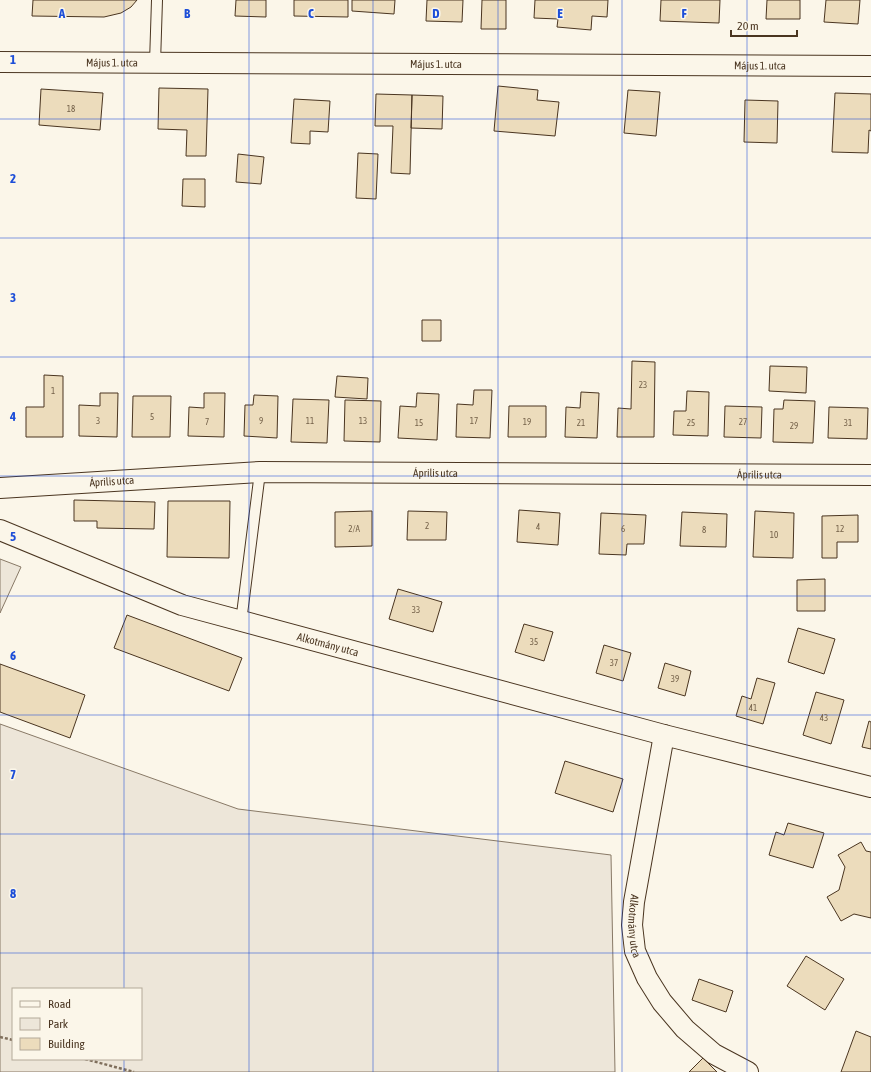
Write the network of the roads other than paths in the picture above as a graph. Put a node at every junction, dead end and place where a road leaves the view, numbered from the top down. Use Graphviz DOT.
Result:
graph roads {
  1 [pos="157,0"];
  2 [pos="0,62"];
  3 [pos="156,63"];
  4 [pos="871,66"];
  5 [pos="260,472"];
  6 [pos="871,475"];
  7 [pos="0,488"];
  8 [pos="0,530"];
  9 [pos="241,622"];
  10 [pos="664,735"];
  11 [pos="871,787"];
  12 [pos="748,1072"];
  1 -- 3 [label="lane"];
  2 -- 3 [label="street, Május 1. utca"];
  3 -- 4 [label="street, Május 1. utca"];
  5 -- 6 [label="street, Április utca"];
  5 -- 7 [label="street, Április utca"];
  5 -- 9 [label="lane"];
  8 -- 9 [label="street, Alkotmány utca"];
  9 -- 10 [label="street, Alkotmány utca"];
  10 -- 11 [label="street, Alkotmány utca"];
  10 -- 12 [label="street, Alkotmány utca"];
}
